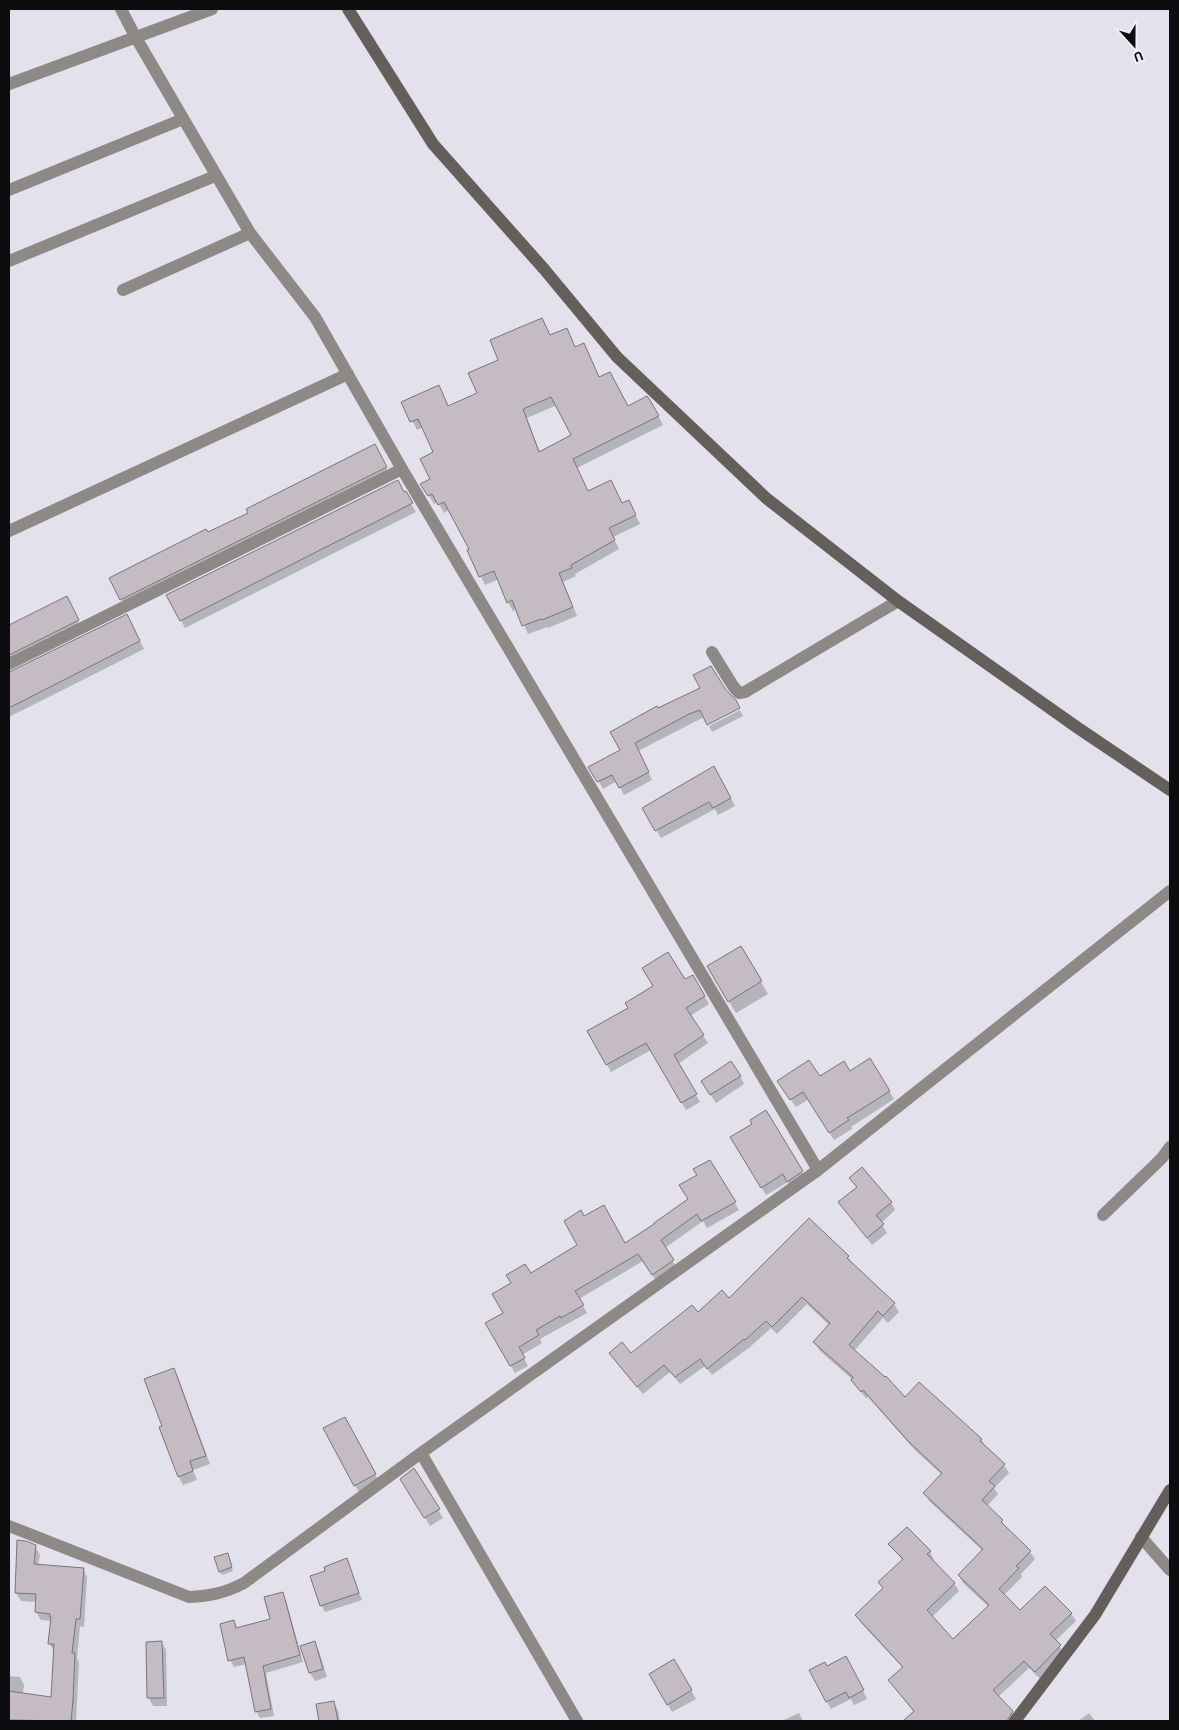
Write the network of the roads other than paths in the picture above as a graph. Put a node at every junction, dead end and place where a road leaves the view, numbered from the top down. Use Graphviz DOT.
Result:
graph roads {
  1 [pos="121,9"];
  2 [pos="212,9"];
  3 [pos="348,9"];
  4 [pos="135,36"];
  5 [pos="9,84"];
  6 [pos="183,119"];
  7 [pos="215,176"];
  8 [pos="9,190"];
  9 [pos="250,233"];
  10 [pos="9,261"];
  11 [pos="123,290"];
  12 [pos="348,374"];
  13 [pos="402,469"];
  14 [pos="9,531"];
  15 [pos="898,601"];
  16 [pos="712,652"];
  17 [pos="9,664"];
  18 [pos="1170,790"];
  19 [pos="1170,891"];
  20 [pos="1170,1147"];
  21 [pos="818,1170"];
  22 [pos="1103,1215"];
  23 [pos="421,1453"];
  24 [pos="1170,1490"];
  25 [pos="9,1526"];
  26 [pos="1141,1537"];
  27 [pos="1170,1570"];
  28 [pos="577,1721"];
  29 [pos="1015,1721"];
  1 -- 4 [label="street"];
  2 -- 4 [label="street"];
  3 -- 15 [label="main road"];
  4 -- 5 [label="street"];
  4 -- 6 [label="street"];
  6 -- 7 [label="street"];
  6 -- 8 [label="street"];
  7 -- 9 [label="street"];
  7 -- 10 [label="street"];
  9 -- 11 [label="street"];
  9 -- 12 [label="street"];
  12 -- 13 [label="street"];
  12 -- 14 [label="street"];
  13 -- 17 [label="street"];
  13 -- 21 [label="street"];
  15 -- 16 [label="street"];
  15 -- 18 [label="main road"];
  19 -- 21 [label="street"];
  20 -- 22 [label="street"];
  21 -- 23 [label="street"];
  23 -- 25 [label="street"];
  23 -- 28 [label="street"];
  24 -- 26 [label="main road"];
  26 -- 27 [label="street"];
  26 -- 29 [label="main road"];
}
